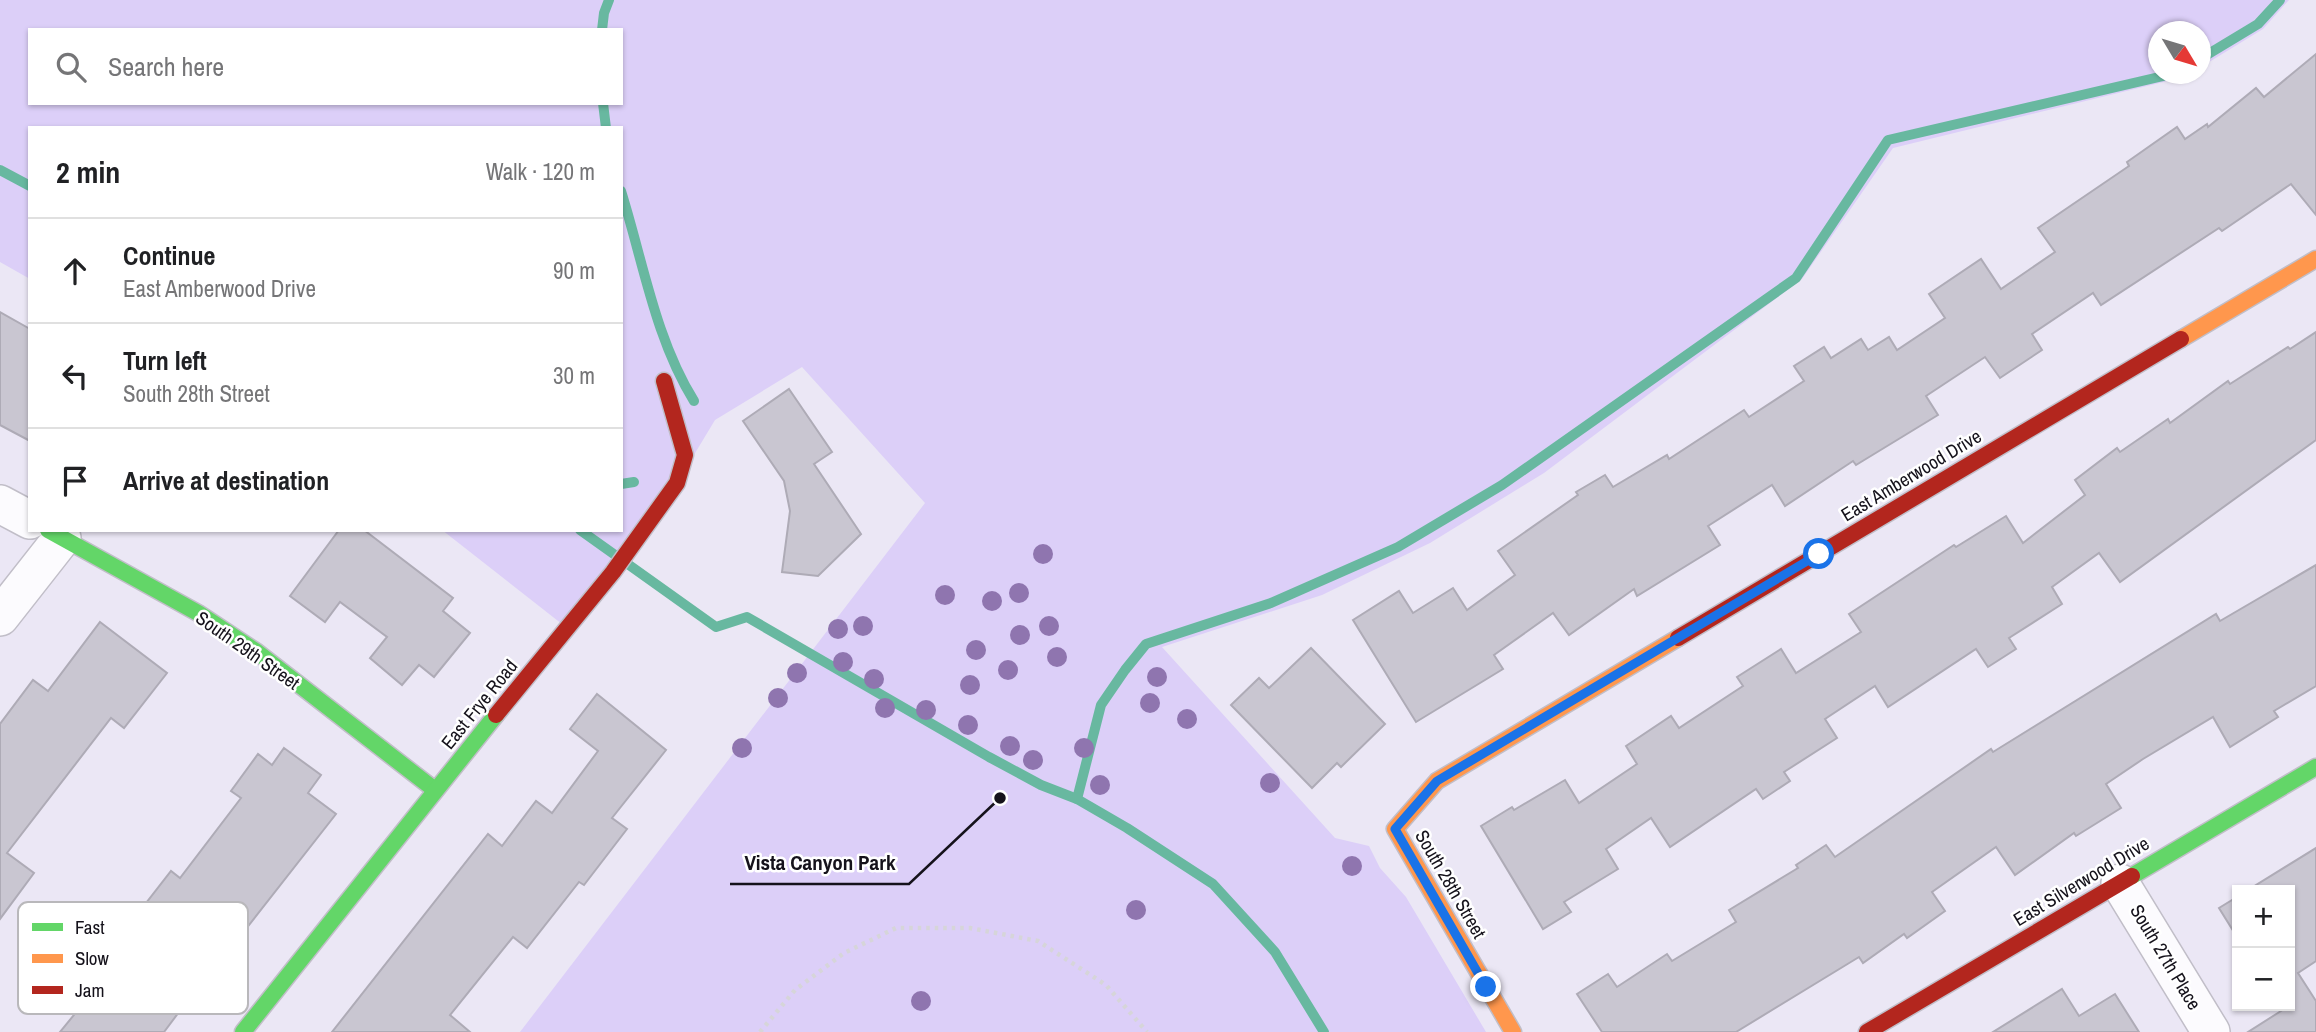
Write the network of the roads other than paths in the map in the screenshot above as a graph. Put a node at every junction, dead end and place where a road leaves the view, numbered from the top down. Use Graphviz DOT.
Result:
graph roads {
  1 [pos="2316,259"];
  2 [pos="664,381"];
  3 [pos="0,504"];
  4 [pos="28,519"];
  5 [pos="55,534"];
  6 [pos="0,617"];
  7 [pos="2316,767"];
  8 [pos="435,790"];
  9 [pos="1395,829"];
  10 [pos="2120,883"];
  11 [pos="243,1032"];
  12 [pos="1513,1032"];
  13 [pos="1867,1032"];
  14 [pos="2211,1032"];
  1 -- 9 [label="street, East Amberwood Drive"];
  2 -- 8 [label="street, East Frye Road"];
  3 -- 4 [label="street"];
  5 -- 6 [label="street"];
  5 -- 8 [label="street, South 29th Street"];
  7 -- 10 [label="street, East Silverwood Drive"];
  8 -- 11 [label="street, East Frye Road"];
  9 -- 12 [label="street, South 28th Street"];
  10 -- 13 [label="street, East Silverwood Drive"];
  10 -- 14 [label="street, South 27th Place"];
}
